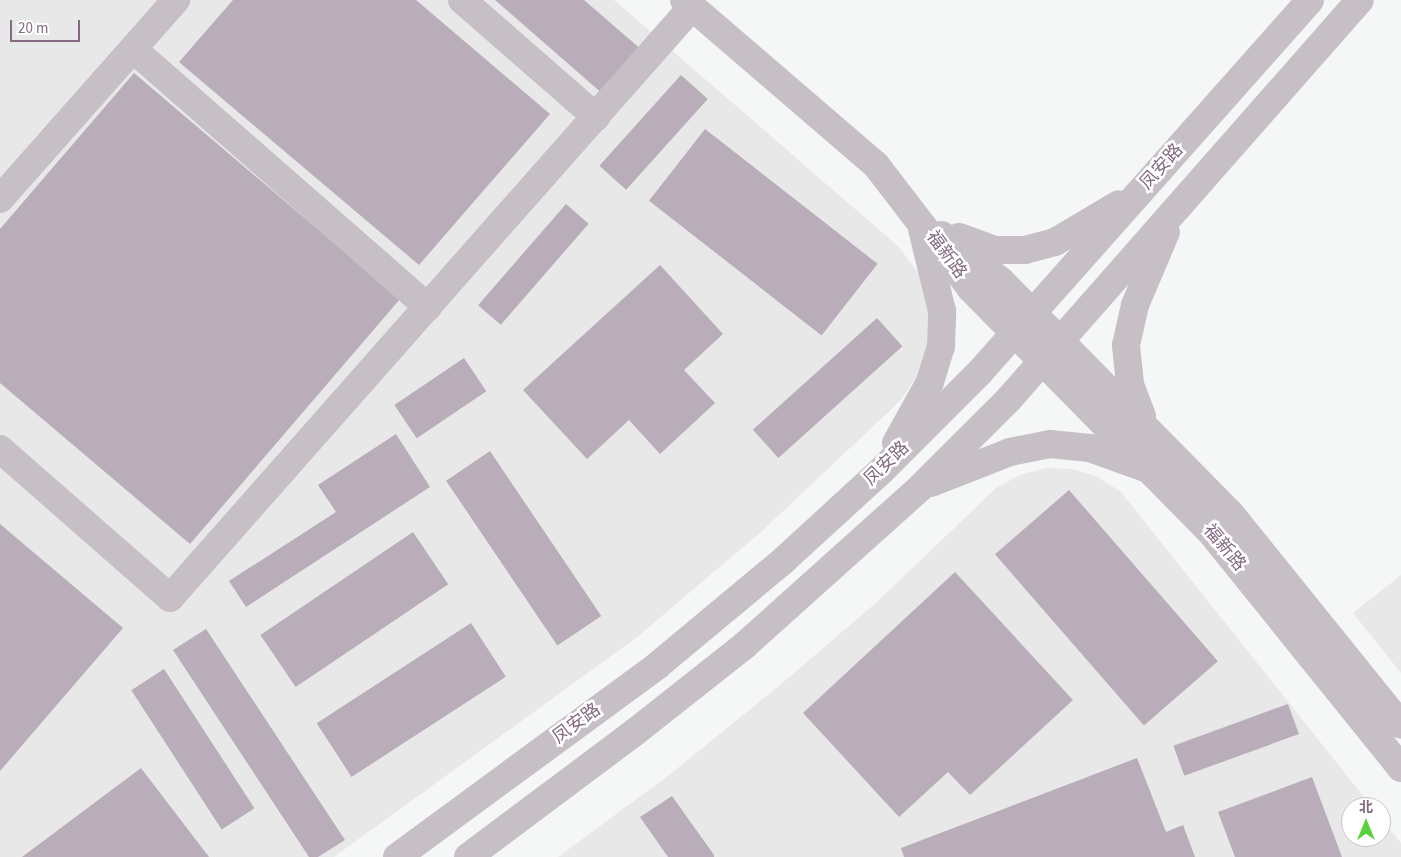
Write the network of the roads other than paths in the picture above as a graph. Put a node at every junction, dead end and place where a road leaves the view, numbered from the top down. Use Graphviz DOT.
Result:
graph roads {
  1 [pos="176,0"];
  2 [pos="462,0"];
  3 [pos="1310,0"];
  4 [pos="1360,0"];
  5 [pos="688,4"];
  6 [pos="133,49"];
  7 [pos="596,117"];
  8 [pos="1142,190"];
  9 [pos="0,199"];
  10 [pos="1176,209"];
  11 [pos="919,218"];
  12 [pos="428,307"];
  13 [pos="1033,313"];
  14 [pos="1015,333"];
  15 [pos="1060,340"];
  16 [pos="1042,361"];
  17 [pos="1166,447"];
  18 [pos="0,449"];
  19 [pos="1150,469"];
  20 [pos="881,471"];
  21 [pos="922,486"];
  22 [pos="1401,725"];
  23 [pos="1401,768"];
  24 [pos="397,857"];
  25 [pos="468,857"];
  1 -- 6 [label="street"];
  2 -- 7 [label="street"];
  3 -- 8 [label="street, 凤安路"];
  4 -- 10 [label="street"];
  5 -- 7 [label="street"];
  5 -- 11 [label="street"];
  6 -- 9 [label="street"];
  6 -- 12 [label="street"];
  7 -- 12 [label="street"];
  8 -- 11 [label="street"];
  8 -- 13 [label="street, 凤安路"];
  10 -- 15 [label="street"];
  10 -- 17 [label="street"];
  11 -- 13 [label="street, 福新路"];
  11 -- 14 [label="street, 福新路"];
  11 -- 20 [label="street"];
  12 -- 18 [label="street"];
  13 -- 14 [label="street, 凤安路"];
  13 -- 15 [label="street, 福新路"];
  14 -- 16 [label="street, 福新路"];
  14 -- 20 [label="street, 凤安路"];
  15 -- 16 [label="street"];
  15 -- 17 [label="street, 福新路"];
  16 -- 19 [label="street, 福新路"];
  16 -- 21 [label="street"];
  17 -- 22 [label="street, 福新路"];
  19 -- 21 [label="street"];
  19 -- 23 [label="street, 福新路"];
  20 -- 24 [label="street, 凤安路"];
  21 -- 25 [label="street"];
}
